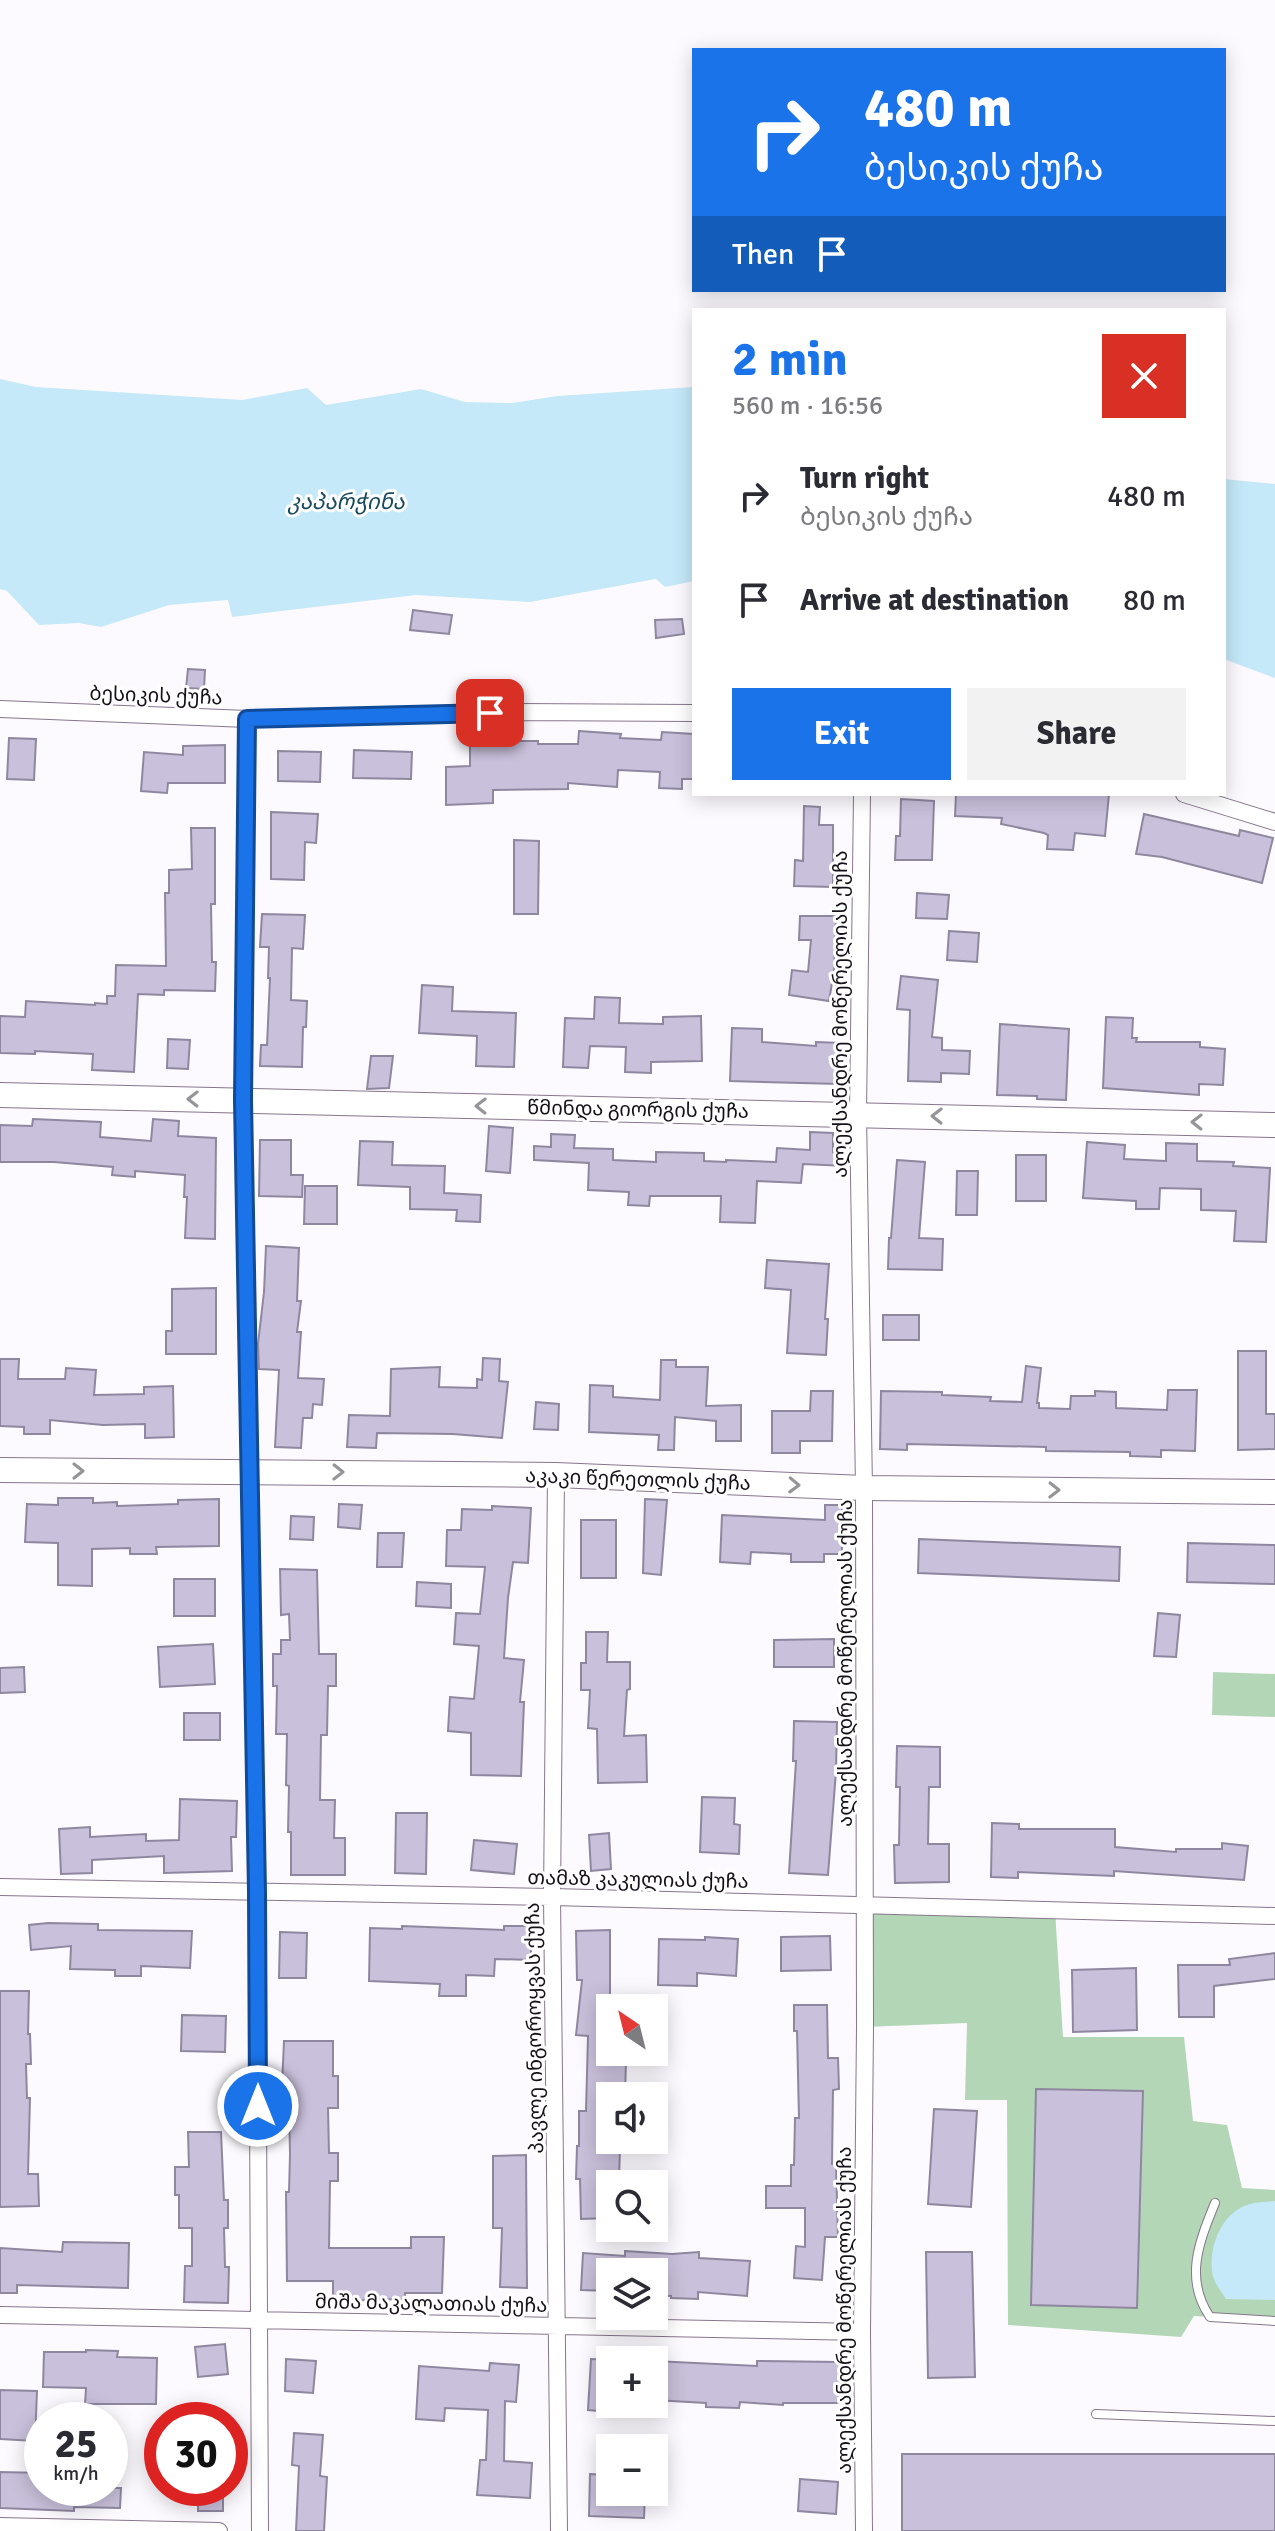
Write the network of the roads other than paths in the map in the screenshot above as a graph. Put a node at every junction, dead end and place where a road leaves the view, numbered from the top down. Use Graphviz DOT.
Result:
graph roads {
  1 [pos="0,709"];
  2 [pos="692,713"];
  3 [pos="247,719"];
  4 [pos="862,796"];
  5 [pos="1190,796"];
  6 [pos="1275,822"];
  7 [pos="0,1095"];
  8 [pos="243,1100"];
  9 [pos="858,1114"];
  10 [pos="1275,1125"];
  11 [pos="0,1470"];
  12 [pos="248,1471"];
  13 [pos="556,1475"];
  14 [pos="864,1488"];
  15 [pos="1275,1492"];
  16 [pos="0,1887"];
  17 [pos="257,1892"];
  18 [pos="552,1897"];
  19 [pos="865,1905"];
  20 [pos="1275,1916"];
  21 [pos="1215,2203"];
  22 [pos="0,2315"];
  23 [pos="260,2320"];
  24 [pos="1275,2321"];
  25 [pos="558,2325"];
  26 [pos="862,2332"];
  27 [pos="1275,2413"];
  28 [pos="1096,2414"];
  29 [pos="1262,2419"];
  30 [pos="1275,2421"];
  31 [pos="0,2526"];
  32 [pos="219,2531"];
  33 [pos="260,2531"];
  34 [pos="559,2531"];
  35 [pos="864,2531"];
  1 -- 3 [label="street, ბესიკის ქუჩა"];
  2 -- 3 [label="street, ბესიკის ქუჩა"];
  3 -- 8 [label="street"];
  4 -- 9 [label="street, ალექსანდრე მოწერელიას ქუჩა"];
  5 -- 6 [label="street"];
  8 -- 7 [label="main road, წმინდა გიორგის ქუჩა, one-way"];
  9 -- 8 [label="main road, წმინდა გიორგის ქუჩა, one-way"];
  8 -- 12 [label="street"];
  10 -- 9 [label="main road, წმინდა გიორგის ქუჩა, one-way"];
  9 -- 14 [label="street, ალექსანდრე მოწერელიას ქუჩა"];
  11 -- 12 [label="main road, აკაკი წერეთლის ქუჩა, one-way"];
  12 -- 13 [label="main road, აკაკი წერეთლის ქუჩა, one-way"];
  12 -- 17 [label="street"];
  13 -- 14 [label="main road, აკაკი წერეთლის ქუჩა, one-way"];
  13 -- 18 [label="street, პავლე ინგოროყვას ქუჩა"];
  14 -- 15 [label="main road, აკაკი წერეთლის ქუჩა, one-way"];
  14 -- 19 [label="street, ალექსანდრე მოწერელიას ქუჩა"];
  16 -- 17 [label="street, თამაზ კაკულიას ქუჩა"];
  17 -- 18 [label="street, თამაზ კაკულიას ქუჩა"];
  17 -- 23 [label="street"];
  18 -- 19 [label="street, თამაზ კაკულიას ქუჩა"];
  18 -- 25 [label="street, პავლე ინგოროყვას ქუჩა"];
  19 -- 20 [label="street, თამაზ კაკულიას ქუჩა"];
  19 -- 26 [label="street, ალექსანდრე მოწერელიას ქუჩა"];
  21 -- 24 [label="lane"];
  22 -- 23 [label="street, მიშა მაკალათიას ქუჩა"];
  23 -- 25 [label="street, მიშა მაკალათიას ქუჩა"];
  23 -- 33 [label="street"];
  25 -- 26 [label="street, მიშა მაკალათიას ქუჩა"];
  25 -- 34 [label="street, პავლე ინგოროყვას ქუჩა"];
  26 -- 35 [label="street, ალექსანდრე მოწერელიას ქუჩა"];
  27 -- 29 [label="lane"];
  28 -- 29 [label="lane"];
  29 -- 30 [label="lane"];
  31 -- 32 [label="street"];
}
